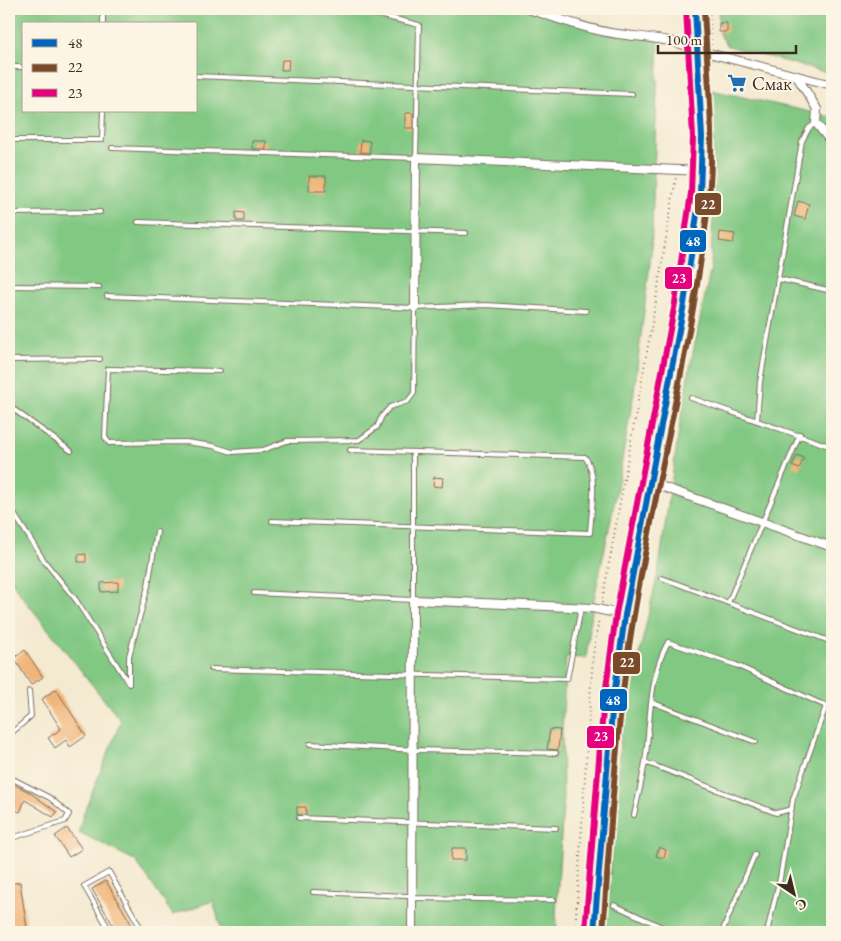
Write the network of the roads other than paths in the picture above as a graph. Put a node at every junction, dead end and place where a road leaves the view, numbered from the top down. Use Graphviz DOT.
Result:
graph roads {
  1 [pos="103,9"];
  2 [pos="355,9"];
  3 [pos="528,9"];
  4 [pos="695,9"];
  5 [pos="103,22"];
  6 [pos="697,50"];
  7 [pos="9,67"];
  8 [pos="22,67"];
  9 [pos="796,75"];
  10 [pos="198,76"];
  11 [pos="418,84"];
  12 [pos="832,85"];
  13 [pos="632,94"];
  14 [pos="103,112"];
  15 [pos="816,123"];
  16 [pos="9,140"];
  17 [pos="832,143"];
  18 [pos="112,148"];
  19 [pos="416,158"];
  20 [pos="701,171"];
  21 [pos="100,212"];
  22 [pos="9,213"];
  23 [pos="138,222"];
  24 [pos="416,232"];
  25 [pos="466,233"];
  26 [pos="779,279"];
  27 [pos="9,286"];
  28 [pos="98,287"];
  29 [pos="832,291"];
  30 [pos="108,296"];
  31 [pos="415,308"];
  32 [pos="586,311"];
  33 [pos="100,359"];
  34 [pos="9,360"];
  35 [pos="220,371"];
  36 [pos="691,398"];
  37 [pos="9,406"];
  38 [pos="757,421"];
  39 [pos="800,434"];
  40 [pos="832,447"];
  41 [pos="350,450"];
  42 [pos="71,451"];
  43 [pos="413,452"];
  44 [pos="649,482"];
  45 [pos="9,506"];
  46 [pos="272,521"];
  47 [pos="762,522"];
  48 [pos="414,526"];
  49 [pos="157,532"];
  50 [pos="832,548"];
  51 [pos="662,578"];
  52 [pos="254,593"];
  53 [pos="413,600"];
  54 [pos="728,603"];
  55 [pos="581,608"];
  56 [pos="625,615"];
  57 [pos="832,642"];
  58 [pos="211,669"];
  59 [pos="413,676"];
  60 [pos="29,691"];
  61 [pos="651,702"];
  62 [pos="9,735"];
  63 [pos="756,742"];
  64 [pos="310,744"];
  65 [pos="413,749"];
  66 [pos="556,753"];
  67 [pos="645,762"];
  68 [pos="9,777"];
  69 [pos="792,809"];
  70 [pos="634,816"];
  71 [pos="299,818"];
  72 [pos="412,821"];
  73 [pos="556,828"];
  74 [pos="9,839"];
  75 [pos="755,854"];
  76 [pos="314,892"];
  77 [pos="412,898"];
  78 [pos="554,900"];
  79 [pos="614,905"];
  80 [pos="109,929"];
  81 [pos="143,932"];
  82 [pos="412,932"];
  83 [pos="594,932"];
  84 [pos="673,932"];
  85 [pos="722,932"];
  86 [pos="767,932"];
  1 -- 5 [label="lane"];
  2 -- 11 [label="lane"];
  3 -- 6 [label="street"];
  4 -- 6 [label="main road"];
  6 -- 9 [label="street"];
  6 -- 20 [label="main road"];
  7 -- 8 [label="lane"];
  9 -- 12 [label="street"];
  9 -- 15 [label="street"];
  10 -- 11 [label="lane"];
  11 -- 13 [label="lane"];
  11 -- 19 [label="lane"];
  14 -- 16 [label="lane"];
  15 -- 17 [label="street"];
  15 -- 26 [label="lane"];
  18 -- 19 [label="lane"];
  19 -- 20 [label="street"];
  19 -- 24 [label="street"];
  20 -- 44 [label="main road"];
  21 -- 22 [label="lane"];
  23 -- 24 [label="lane"];
  24 -- 25 [label="lane"];
  24 -- 31 [label="street"];
  26 -- 29 [label="lane"];
  26 -- 38 [label="lane"];
  27 -- 28 [label="lane"];
  30 -- 31 [label="lane"];
  31 -- 32 [label="lane"];
  31 -- 35 [label="lane"];
  33 -- 34 [label="lane"];
  36 -- 38 [label="lane"];
  37 -- 42 [label="lane"];
  38 -- 39 [label="lane"];
  39 -- 40 [label="lane"];
  39 -- 47 [label="lane"];
  41 -- 43 [label="lane"];
  43 -- 48 [label="lane"];
  43 -- 48 [label="lane"];
  44 -- 47 [label="street"];
  44 -- 56 [label="main road"];
  45 -- 49 [label="lane"];
  46 -- 48 [label="lane"];
  47 -- 50 [label="street"];
  47 -- 54 [label="lane"];
  48 -- 53 [label="lane"];
  51 -- 54 [label="lane"];
  52 -- 53 [label="lane"];
  53 -- 55 [label="street"];
  53 -- 59 [label="street"];
  54 -- 57 [label="lane"];
  55 -- 56 [label="street"];
  55 -- 59 [label="lane"];
  56 -- 83 [label="main road"];
  58 -- 59 [label="lane"];
  59 -- 65 [label="street"];
  60 -- 62 [label="lane"];
  61 -- 63 [label="lane"];
  61 -- 67 [label="lane"];
  61 -- 69 [label="lane"];
  64 -- 65 [label="lane"];
  65 -- 66 [label="lane"];
  65 -- 72 [label="street"];
  67 -- 69 [label="lane"];
  67 -- 70 [label="lane"];
  68 -- 74 [label="lane"];
  69 -- 86 [label="lane"];
  71 -- 72 [label="lane"];
  72 -- 73 [label="lane"];
  72 -- 77 [label="street"];
  75 -- 85 [label="lane"];
  76 -- 77 [label="lane"];
  77 -- 78 [label="lane"];
  77 -- 82 [label="street"];
  79 -- 84 [label="lane"];
  80 -- 81 [label="lane"];
}
